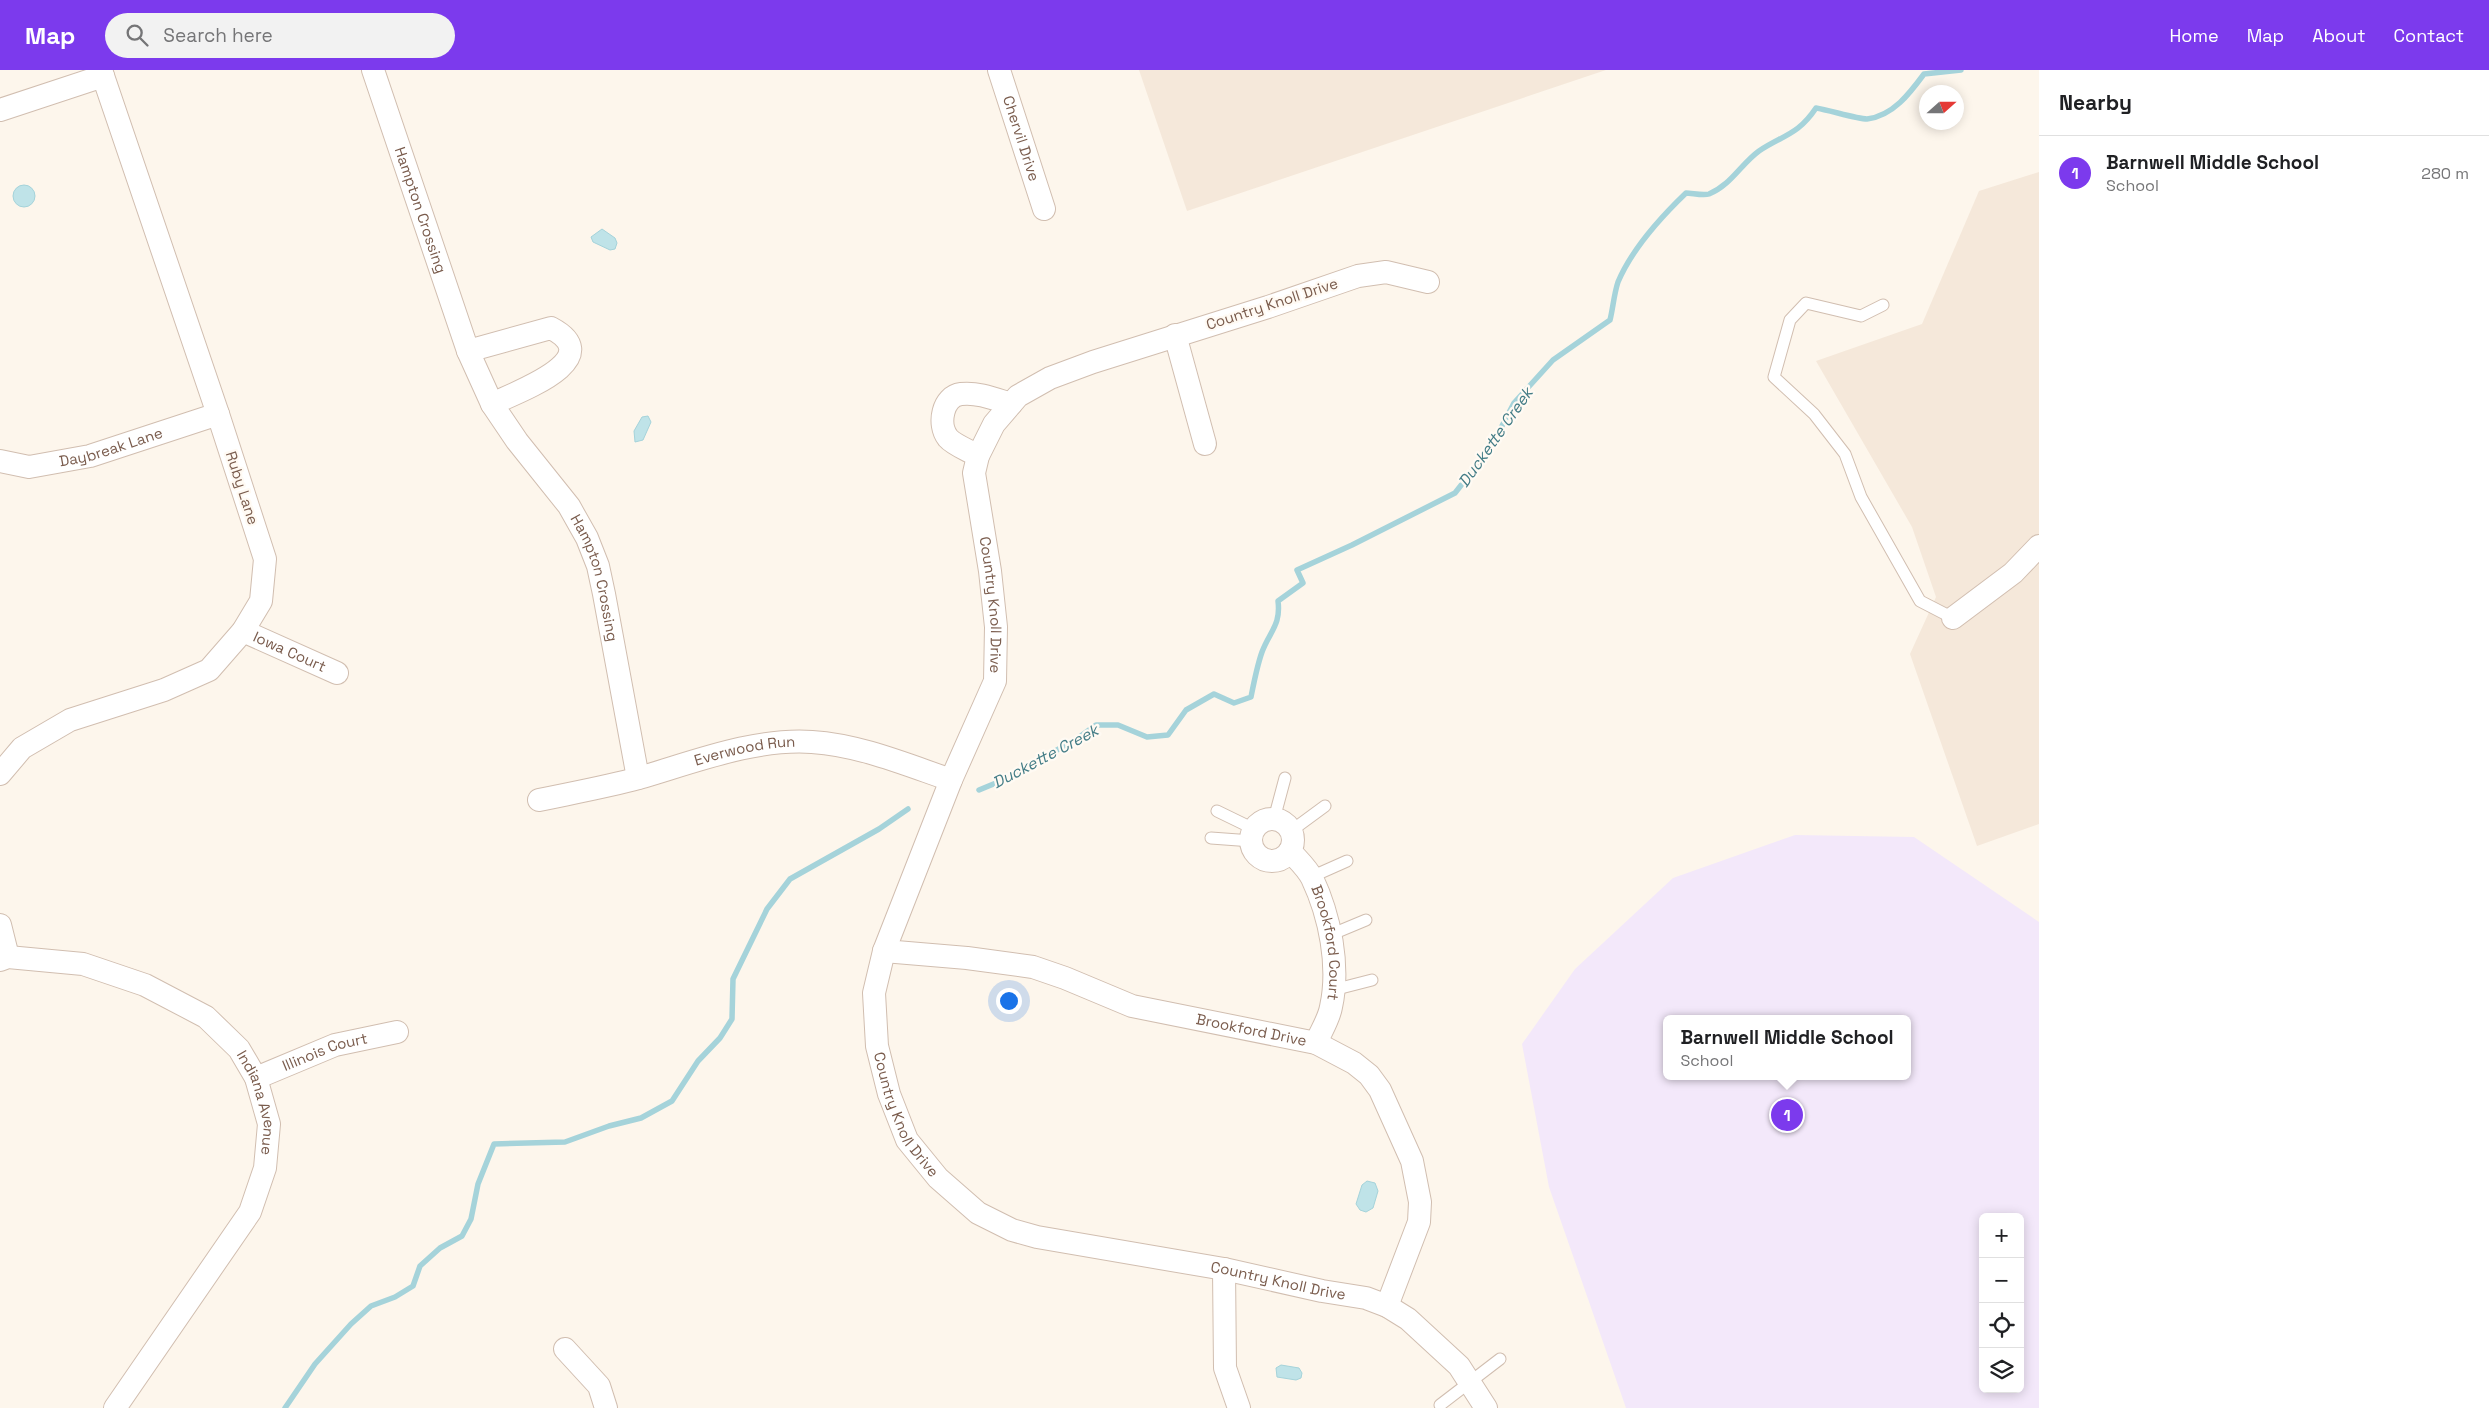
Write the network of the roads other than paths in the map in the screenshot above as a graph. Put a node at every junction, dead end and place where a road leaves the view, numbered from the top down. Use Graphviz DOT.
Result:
graph roads {
  1 [pos="373,70"];
  2 [pos="999,70"];
  3 [pos="102,73"];
  4 [pos="0,110"];
  5 [pos="1044,209"];
  6 [pos="1428,282"];
  7 [pos="1883,305"];
  8 [pos="1175,335"];
  9 [pos="468,350"];
  10 [pos="492,404"];
  11 [pos="1011,404"];
  12 [pos="218,414"];
  13 [pos="1205,444"];
  14 [pos="978,456"];
  15 [pos="0,460"];
  16 [pos="2039,546"];
  17 [pos="1953,618"];
  18 [pos="243,631"];
  19 [pos="336,672"];
  20 [pos="0,774"];
  21 [pos="638,778"];
  22 [pos="1284,778"];
  23 [pos="951,780"];
  24 [pos="539,800"];
  25 [pos="1324,806"];
  26 [pos="1217,811"];
  27 [pos="1285,834"];
  28 [pos="1253,835"];
  29 [pos="1212,838"];
  30 [pos="1347,861"];
  31 [pos="1312,877"];
  32 [pos="1366,920"];
  33 [pos="0,925"];
  34 [pos="1330,935"];
  35 [pos="884,951"];
  36 [pos="4,959"];
  37 [pos="1372,980"];
  38 [pos="1333,990"];
  39 [pos="396,1032"];
  40 [pos="1316,1043"];
  41 [pos="256,1078"];
  42 [pos="1224,1268"];
  43 [pos="1387,1306"];
  44 [pos="565,1349"];
  45 [pos="1500,1359"];
  46 [pos="1470,1384"];
  47 [pos="1440,1405"];
  48 [pos="115,1408"];
  49 [pos="606,1408"];
  50 [pos="1239,1408"];
  51 [pos="1486,1408"];
  1 -- 9 [label="street, Hampton Crossing"];
  2 -- 5 [label="street, Chervil Drive"];
  3 -- 4 [label="street"];
  3 -- 12 [label="street, Ruby Lane"];
  6 -- 8 [label="street, Country Knoll Drive"];
  7 -- 17 [label="lane"];
  8 -- 11 [label="street, Country Knoll Drive"];
  8 -- 13 [label="street"];
  9 -- 10 [label="street, Hampton Crossing"];
  9 -- 10 [label="street"];
  10 -- 21 [label="street, Hampton Crossing"];
  11 -- 14 [label="street, Country Knoll Drive"];
  11 -- 14 [label="street"];
  12 -- 15 [label="street, Daybreak Lane"];
  12 -- 18 [label="street, Ruby Lane"];
  14 -- 23 [label="street, Country Knoll Drive"];
  16 -- 17 [label="street"];
  18 -- 19 [label="street, Iowa Court"];
  18 -- 20 [label="street, Ruby Lane"];
  21 -- 23 [label="street, Everwood Run"];
  21 -- 24 [label="street, Everwood Run"];
  22 -- 27 [label="lane"];
  23 -- 35 [label="street, Country Knoll Drive"];
  25 -- 27 [label="lane"];
  26 -- 28 [label="lane"];
  27 -- 28 [label="street"];
  27 -- 28 [label="street"];
  27 -- 31 [label="street, Brookford Court"];
  28 -- 29 [label="lane"];
  30 -- 31 [label="lane"];
  31 -- 34 [label="street, Brookford Court"];
  32 -- 34 [label="lane"];
  33 -- 36 [label="street"];
  34 -- 38 [label="street, Brookford Court"];
  35 -- 40 [label="street, Brookford Drive"];
  35 -- 42 [label="street, Country Knoll Drive"];
  36 -- 41 [label="street, Indiana Avenue"];
  37 -- 38 [label="lane"];
  38 -- 40 [label="street, Brookford Court"];
  39 -- 41 [label="street, Illinois Court"];
  40 -- 43 [label="street, Brookford Drive"];
  41 -- 48 [label="street, Indiana Avenue"];
  42 -- 43 [label="street, Country Knoll Drive"];
  42 -- 50 [label="street"];
  43 -- 46 [label="street, Country Knoll Drive"];
  44 -- 49 [label="street"];
  45 -- 46 [label="lane"];
  46 -- 47 [label="lane"];
  46 -- 51 [label="street, Country Knoll Drive"];
}
